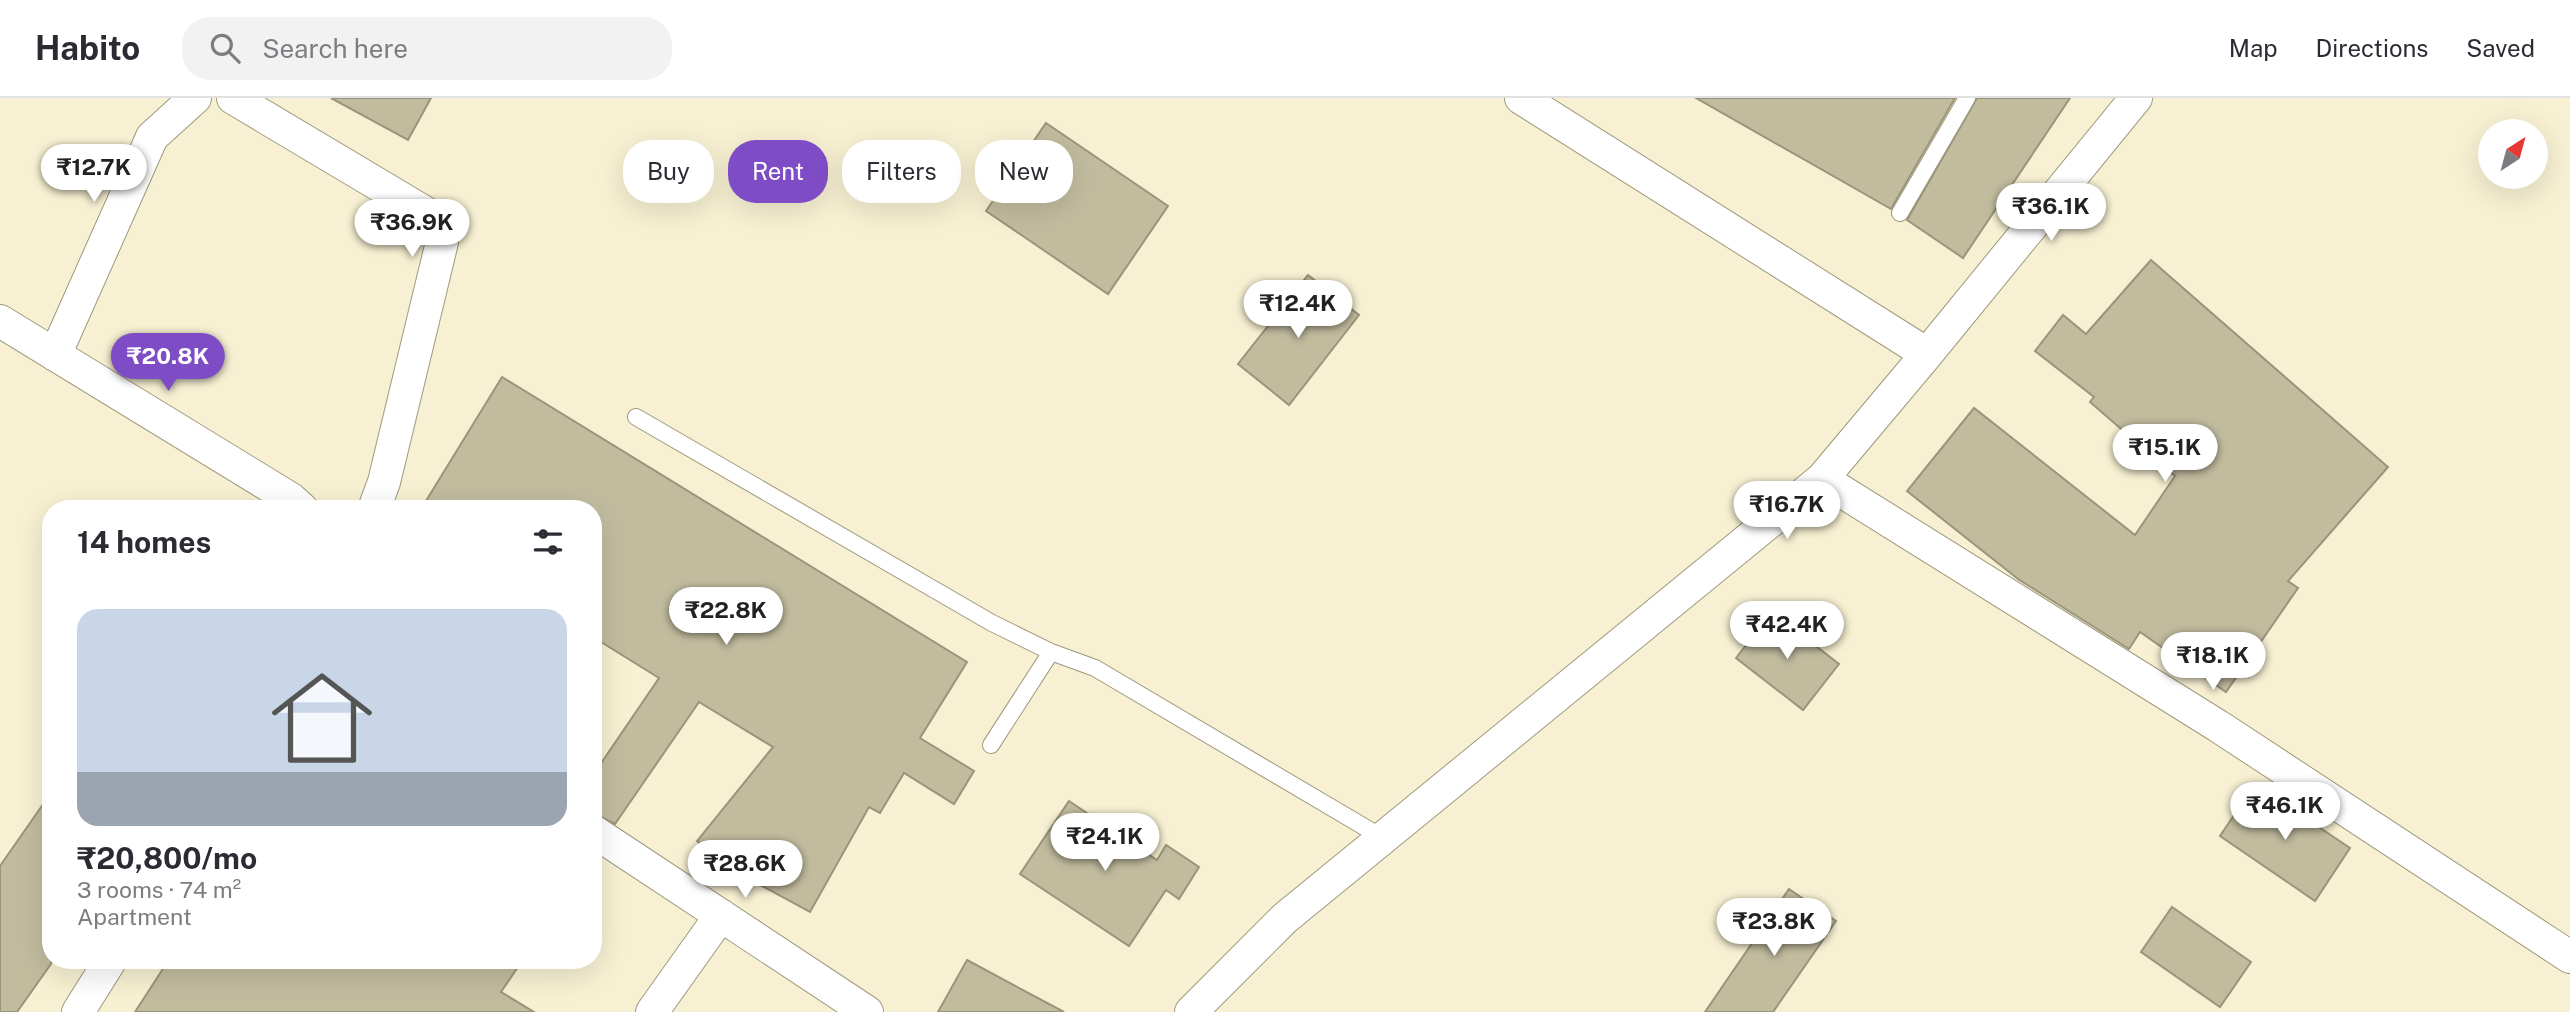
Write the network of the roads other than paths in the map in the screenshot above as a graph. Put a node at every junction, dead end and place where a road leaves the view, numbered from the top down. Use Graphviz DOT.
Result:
graph roads {
  1 [pos="195,98"];
  2 [pos="233,98"];
  3 [pos="1521,98"];
  4 [pos="1967,98"];
  5 [pos="2136,98"];
  6 [pos="1900,213"];
  7 [pos="0,321"];
  8 [pos="1927,354"];
  9 [pos="55,355"];
  10 [pos="636,417"];
  11 [pos="1822,479"];
  12 [pos="292,500"];
  13 [pos="377,500"];
  14 [pos="1051,652"];
  15 [pos="991,745"];
  16 [pos="602,837"];
  17 [pos="1383,838"];
  18 [pos="721,915"];
  19 [pos="2570,957"];
  20 [pos="105,969"];
  21 [pos="78,1012"];
  22 [pos="652,1012"];
  23 [pos="867,1012"];
  24 [pos="1191,1012"];
  1 -- 9 [label="street"];
  2 -- 13 [label="street"];
  3 -- 8 [label="street"];
  4 -- 6 [label="lane"];
  5 -- 8 [label="street"];
  7 -- 9 [label="street"];
  8 -- 11 [label="street"];
  9 -- 12 [label="street"];
  10 -- 14 [label="lane"];
  11 -- 17 [label="street"];
  11 -- 19 [label="street"];
  14 -- 15 [label="lane"];
  14 -- 17 [label="lane"];
  16 -- 18 [label="street"];
  17 -- 24 [label="street"];
  18 -- 22 [label="street"];
  18 -- 23 [label="street"];
  20 -- 21 [label="street"];
}
